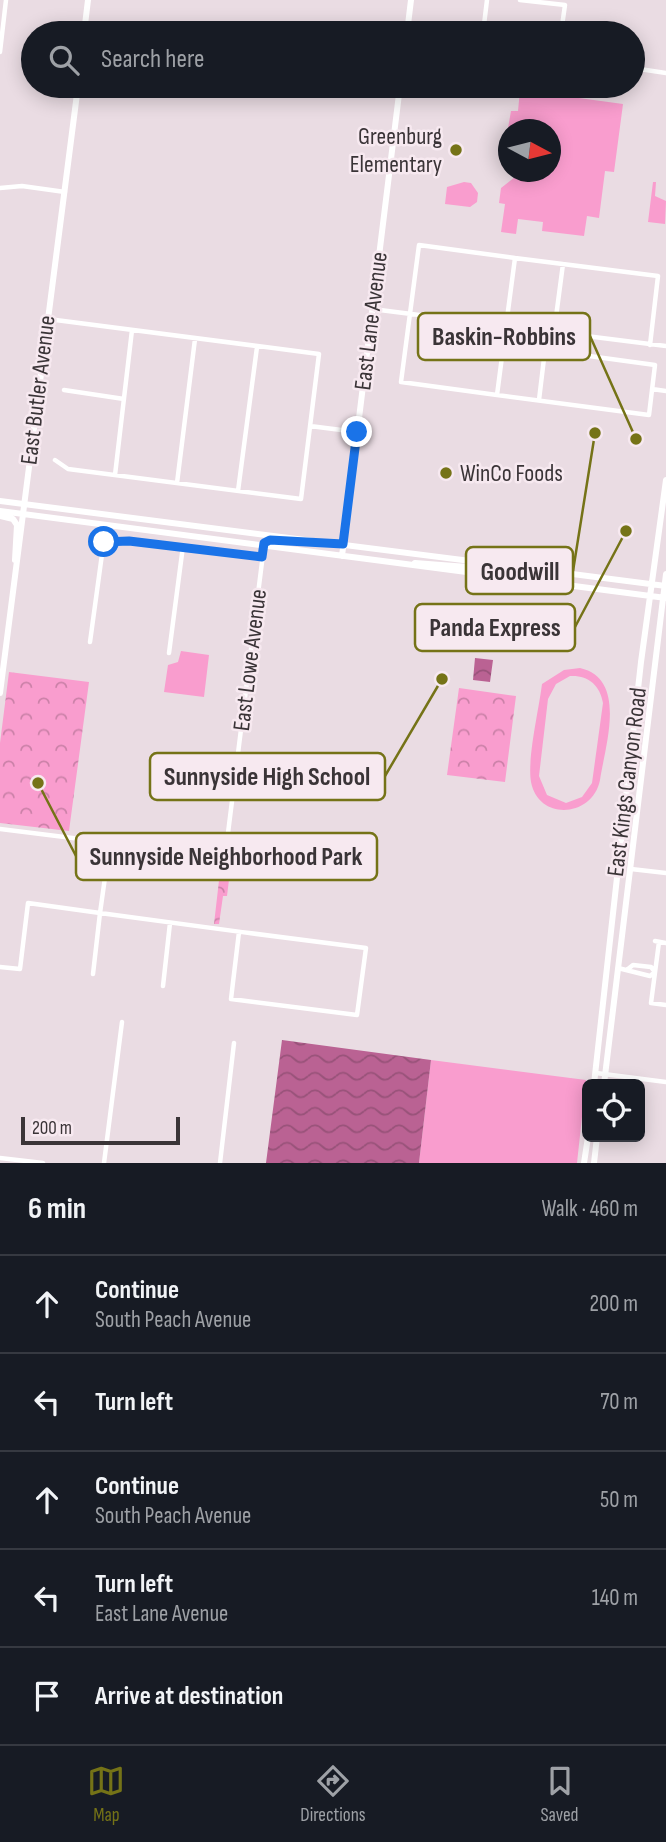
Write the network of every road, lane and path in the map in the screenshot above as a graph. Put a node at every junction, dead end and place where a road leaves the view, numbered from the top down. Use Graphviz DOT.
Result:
graph roads {
  1 [pos="6,0"];
  2 [pos="88,0"];
  3 [pos="411,0"];
  4 [pos="487,0"];
  5 [pos="520,0"];
  6 [pos="85,21"];
  7 [pos="408,21"];
  8 [pos="484,21"];
  9 [pos="563,21"];
  10 [pos="0,52"];
  11 [pos="645,70"];
  12 [pos="666,73"];
  13 [pos="77,98"];
  14 [pos="398,98"];
  15 [pos="0,188"];
  16 [pos="65,192"];
  17 [pos="515,258"];
  18 [pos="563,264"];
  19 [pos="372,309"];
  20 [pos="410,314"];
  21 [pos="47,319"];
  22 [pos="506,326"];
  23 [pos="132,330"];
  24 [pos="195,338"];
  25 [pos="650,345"];
  26 [pos="666,346"];
  27 [pos="257,347"];
  28 [pos="652,389"];
  29 [pos="64,390"];
  30 [pos="666,391"];
  31 [pos="498,395"];
  32 [pos="124,399"];
  33 [pos="539,400"];
  34 [pos="310,426"];
  35 [pos="357,432"];
  36 [pos="55,460"];
  37 [pos="115,475"];
  38 [pos="666,480"];
  39 [pos="177,483"];
  40 [pos="238,491"];
  41 [pos="0,501"];
  42 [pos="23,504"];
  43 [pos="0,514"];
  44 [pos="24,514"];
  45 [pos="106,525"];
  46 [pos="303,540"];
  47 [pos="104,542"];
  48 [pos="343,544"];
  49 [pos="183,546"];
  50 [pos="264,546"];
  51 [pos="342,556"];
  52 [pos="262,557"];
  53 [pos="473,561"];
  54 [pos="403,564"];
  55 [pos="17,566"];
  56 [pos="541,569"];
  57 [pos="471,573"];
  58 [pos="666,574"];
  59 [pos="651,583"];
  60 [pos="665,586"];
  61 [pos="649,595"];
  62 [pos="664,598"];
  63 [pos="90,642"];
  64 [pos="169,653"];
  65 [pos="0,694"];
  66 [pos="0,829"];
  67 [pos="110,842"];
  68 [pos="631,869"];
  69 [pos="666,873"];
  70 [pos="100,914"];
  71 [pos="170,923"];
  72 [pos="239,932"];
  73 [pos="666,943"];
  74 [pos="0,967"];
  75 [pos="618,968"];
  76 [pos="655,972"];
  77 [pos="93,974"];
  78 [pos="163,986"];
  79 [pos="666,1005"];
  80 [pos="122,1022"];
  81 [pos="234,1043"];
  82 [pos="596,1073"];
  83 [pos="605,1074"];
  84 [pos="595,1079"];
  85 [pos="604,1079"];
  86 [pos="666,1082"];
  87 [pos="587,1142"];
  88 [pos="596,1142"];
  89 [pos="0,1157"];
  90 [pos="43,1163"];
  91 [pos="104,1163"];
  92 [pos="220,1163"];
  93 [pos="584,1163"];
  94 [pos="594,1163"];
  1 -- 10 [label="street"];
  2 -- 6 [label="main road"];
  3 -- 7 [label="main road"];
  4 -- 8 [label="street"];
  5 -- 9 [label="street"];
  11 -- 12 [label="street"];
  13 -- 16 [label="main road, East Butler Avenue"];
  14 -- 19 [label="main road, East Lane Avenue"];
  15 -- 16 [label="street"];
  16 -- 21 [label="main road, East Butler Avenue"];
  17 -- 18 [label="street"];
  17 -- 20 [label="street"];
  17 -- 22 [label="street"];
  18 -- 25 [label="street"];
  18 -- 25 [label="street"];
  19 -- 20 [label="street"];
  19 -- 35 [label="main road, East Lane Avenue"];
  20 -- 22 [label="street"];
  20 -- 31 [label="street"];
  21 -- 23 [label="street"];
  21 -- 42 [label="main road, East Butler Avenue"];
  22 -- 31 [label="street"];
  23 -- 24 [label="street"];
  23 -- 32 [label="street"];
  24 -- 27 [label="street"];
  24 -- 39 [label="street"];
  25 -- 26 [label="street"];
  27 -- 34 [label="street"];
  27 -- 40 [label="street"];
  28 -- 30 [label="street"];
  28 -- 33 [label="street"];
  28 -- 33 [label="street"];
  29 -- 32 [label="street"];
  31 -- 33 [label="street"];
  32 -- 37 [label="street"];
  34 -- 35 [label="street"];
  34 -- 40 [label="street"];
  35 -- 48 [label="main road, East Lane Avenue"];
  36 -- 37 [label="street"];
  37 -- 39 [label="street"];
  38 -- 59 [label="main road, East Kings Canyon Road"];
  39 -- 40 [label="street"];
  41 -- 42 [label="main road"];
  42 -- 44 [label="main road, East Butler Avenue"];
  42 -- 46 [label="main road"];
  43 -- 44 [label="main road"];
  43 -- 55 [label="main road"];
  44 -- 45 [label="main road"];
  44 -- 55 [label="main road, East Butler Avenue"];
  45 -- 47 [label="street"];
  45 -- 50 [label="main road"];
  46 -- 48 [label="main road"];
  46 -- 50 [label="main road"];
  47 -- 49 [label="street"];
  47 -- 63 [label="street"];
  48 -- 51 [label="main road, East Lane Avenue"];
  48 -- 53 [label="main road"];
  49 -- 52 [label="street"];
  49 -- 64 [label="street"];
  50 -- 51 [label="main road"];
  50 -- 52 [label="street, East Lowe Avenue"];
  51 -- 54 [label="main road"];
  52 -- 67 [label="street, East Lowe Avenue"];
  53 -- 54 [label="main road"];
  53 -- 56 [label="main road"];
  54 -- 57 [label="main road"];
  55 -- 65 [label="main road, East Butler Avenue"];
  56 -- 57 [label="main road"];
  56 -- 59 [label="main road"];
  57 -- 61 [label="main road"];
  58 -- 60 [label="main road, East Kings Canyon Road"];
  59 -- 60 [label="main road"];
  59 -- 61 [label="main road, East Kings Canyon Road"];
  60 -- 62 [label="main road, East Kings Canyon Road"];
  61 -- 62 [label="main road"];
  61 -- 82 [label="main road, East Kings Canyon Road"];
  62 -- 68 [label="main road, East Kings Canyon Road"];
  66 -- 67 [label="street"];
  67 -- 70 [label="street"];
  68 -- 69 [label="street"];
  68 -- 75 [label="main road, East Kings Canyon Road"];
  70 -- 71 [label="street"];
  70 -- 74 [label="street"];
  70 -- 77 [label="street"];
  71 -- 72 [label="street"];
  71 -- 78 [label="street"];
  72 -- 72 [label="street"];
  73 -- 76 [label="street"];
  75 -- 76 [label="street"];
  75 -- 83 [label="main road, East Kings Canyon Road"];
  76 -- 79 [label="street"];
  80 -- 91 [label="street"];
  81 -- 92 [label="street"];
  82 -- 83 [label="street"];
  82 -- 84 [label="main road, East Kings Canyon Road"];
  83 -- 85 [label="main road, East Kings Canyon Road"];
  83 -- 86 [label="street"];
  87 -- 93 [label="main road"];
  88 -- 94 [label="main road"];
  89 -- 90 [label="street"];
}
